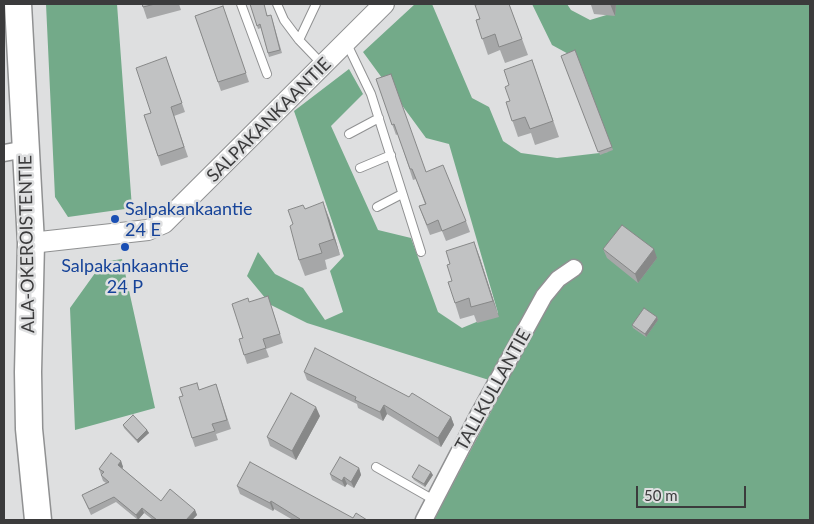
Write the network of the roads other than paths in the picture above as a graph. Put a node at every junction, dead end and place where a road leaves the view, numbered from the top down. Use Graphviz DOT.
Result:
graph roads {
  1 [pos="18,4"];
  2 [pos="241,4"];
  3 [pos="277,4"];
  4 [pos="316,4"];
  5 [pos="384,4"];
  6 [pos="299,40"];
  7 [pos="346,42"];
  8 [pos="323,66"];
  9 [pos="267,74"];
  10 [pos="379,118"];
  11 [pos="348,134"];
  12 [pos="15,151"];
  13 [pos="390,155"];
  14 [pos="360,168"];
  15 [pos="402,194"];
  16 [pos="377,207"];
  17 [pos="31,243"];
  18 [pos="421,252"];
  19 [pos="574,268"];
  20 [pos="376,467"];
  21 [pos="33,484"];
  22 [pos="434,500"];
  23 [pos="30,520"];
  24 [pos="38,520"];
  25 [pos="424,520"];
  1 -- 12 [label="main road, ALA-OKEROISTENTIE"];
  2 -- 9 [label="lane"];
  3 -- 6 [label="lane"];
  4 -- 6 [label="lane"];
  5 -- 7 [label="street, SALPAKANKAANTIE"];
  6 -- 8 [label="lane"];
  7 -- 8 [label="street, SALPAKANKAANTIE"];
  7 -- 10 [label="lane"];
  8 -- 17 [label="street, SALPAKANKAANTIE"];
  10 -- 11 [label="lane"];
  10 -- 13 [label="lane"];
  12 -- 17 [label="main road, ALA-OKEROISTENTIE"];
  13 -- 14 [label="lane"];
  13 -- 15 [label="lane"];
  15 -- 16 [label="lane"];
  15 -- 18 [label="lane"];
  17 -- 21 [label="main road, ALA-OKEROISTENTIE"];
  19 -- 22 [label="street, TALLKULLANTIE"];
  20 -- 22 [label="lane"];
  21 -- 23 [label="main road, ALA-OKEROISTENTIE"];
  21 -- 24 [label="main road, ALA-OKEROISTENTIE"];
  22 -- 25 [label="street, TALLKULLANTIE"];
}
